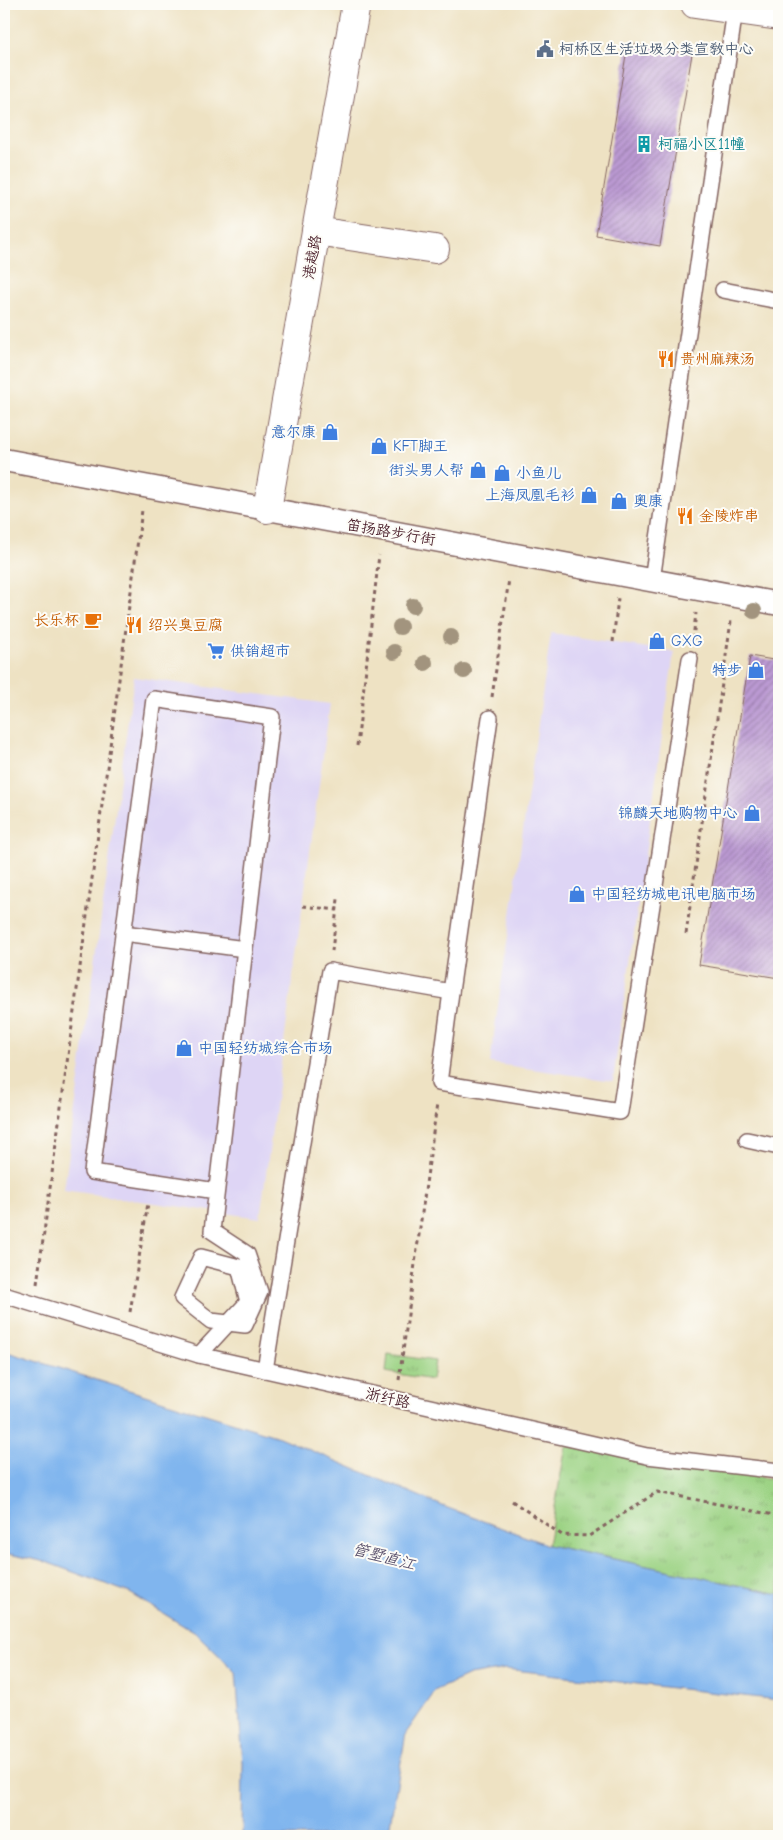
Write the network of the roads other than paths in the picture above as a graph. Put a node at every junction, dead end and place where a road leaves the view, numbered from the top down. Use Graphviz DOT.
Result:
graph roads {
  1 [pos="356,4"];
  2 [pos="695,4"];
  3 [pos="735,10"];
  4 [pos="779,16"];
  5 [pos="316,231"];
  6 [pos="435,249"];
  7 [pos="723,290"];
  8 [pos="779,301"];
  9 [pos="4,460"];
  10 [pos="267,509"];
  11 [pos="652,580"];
  12 [pos="779,604"];
  13 [pos="690,659"];
  14 [pos="490,718"];
  15 [pos="123,934"];
  16 [pos="245,949"];
  17 [pos="451,992"];
  18 [pos="747,1140"];
  19 [pos="779,1146"];
  20 [pos="216,1191"];
  21 [pos="4,1295"];
  22 [pos="199,1355"];
  23 [pos="264,1370"];
  24 [pos="779,1471"];
  1 -- 5 [label="street, 港越路"];
  2 -- 3 [label="street"];
  3 -- 4 [label="street"];
  3 -- 11 [label="lane"];
  5 -- 6 [label="street"];
  5 -- 10 [label="street, 港越路"];
  7 -- 8 [label="lane"];
  9 -- 10 [label="street, 笛扬路步行街"];
  10 -- 11 [label="street, 笛扬路步行街"];
  11 -- 12 [label="street, 笛扬路步行街"];
  13 -- 17 [label="lane"];
  14 -- 17 [label="lane"];
  15 -- 16 [label="lane"];
  15 -- 16 [label="lane"];
  15 -- 20 [label="lane"];
  16 -- 20 [label="lane"];
  17 -- 23 [label="lane"];
  18 -- 19 [label="lane"];
  20 -- 22 [label="lane"];
  21 -- 22 [label="lane, 浙纤路"];
  22 -- 23 [label="lane, 浙纤路"];
  23 -- 24 [label="lane, 浙纤路"];
}
